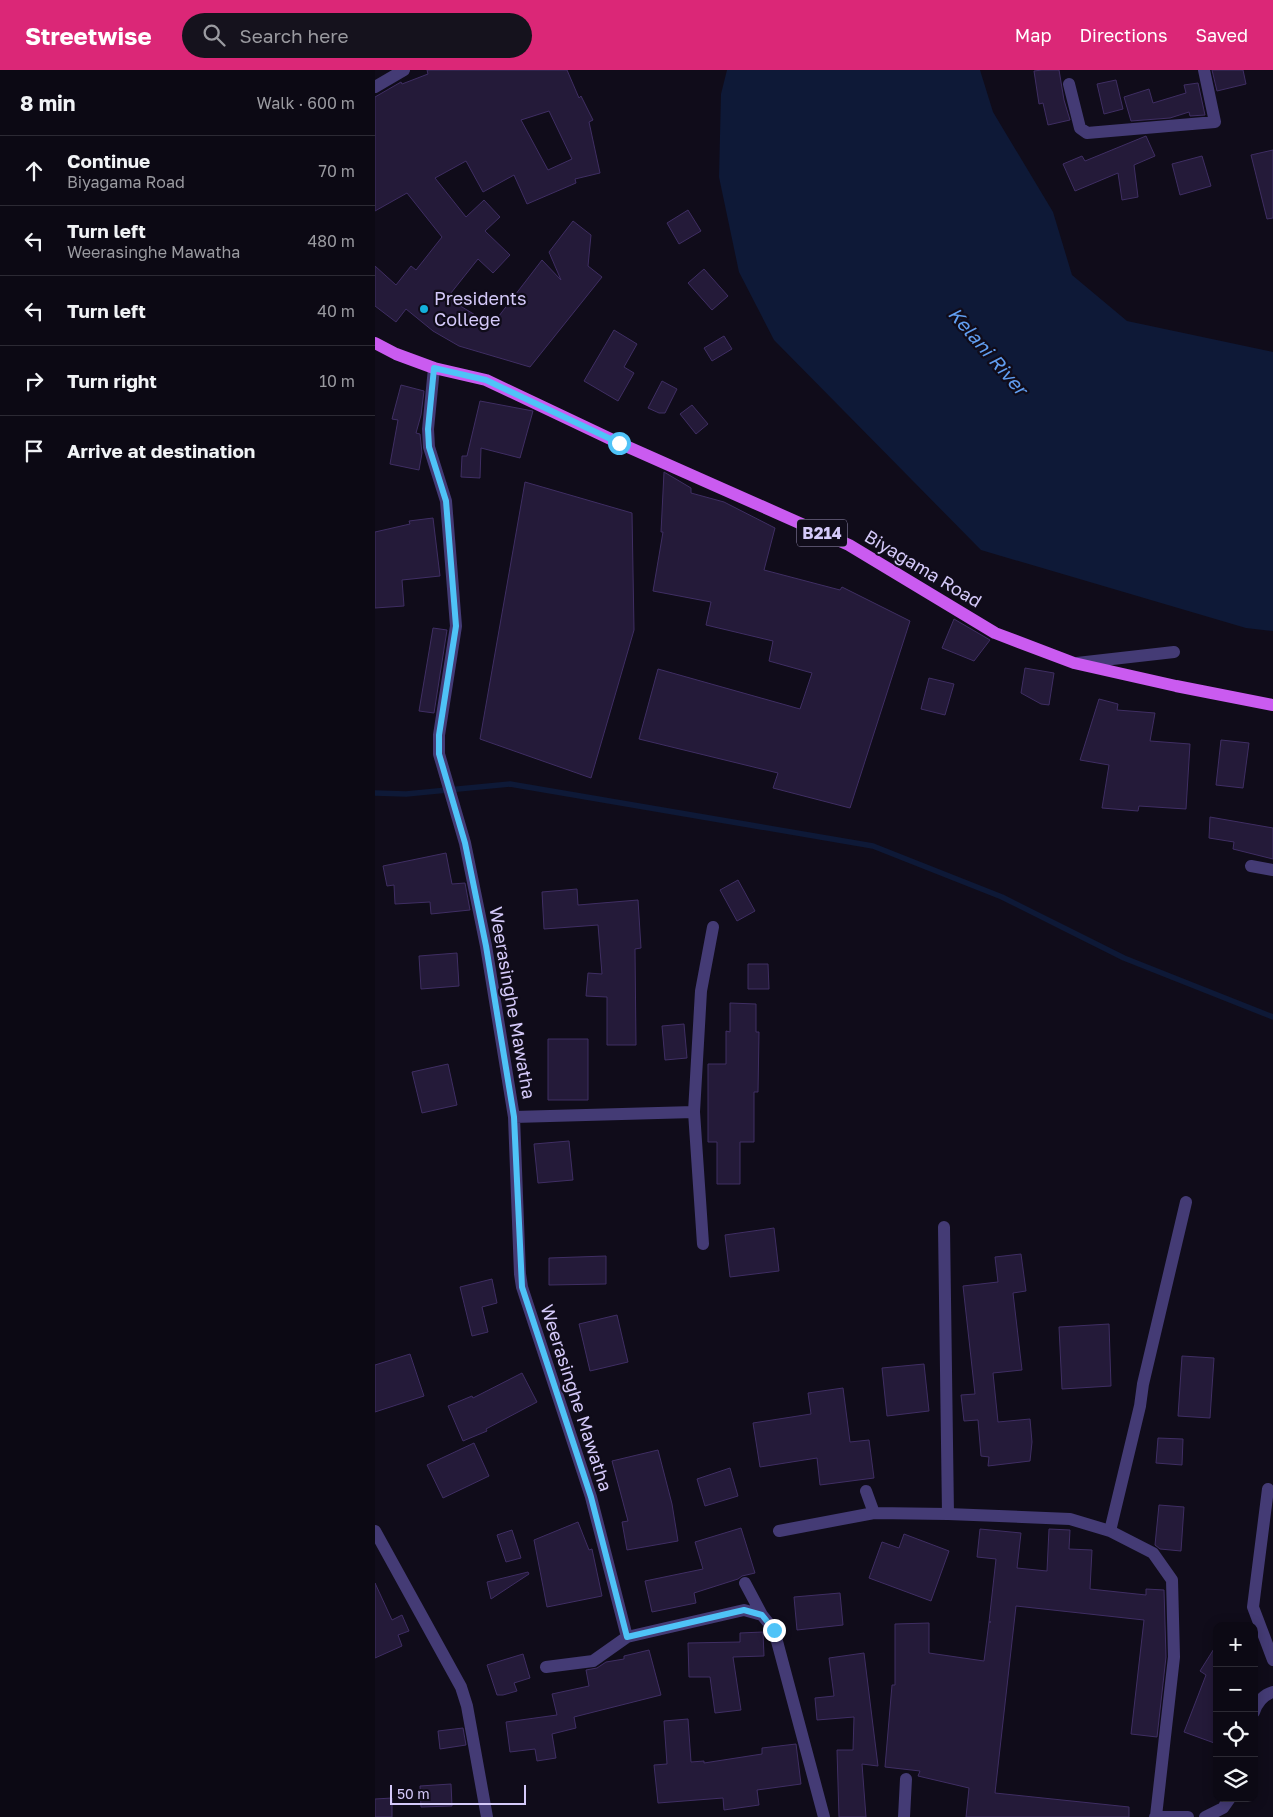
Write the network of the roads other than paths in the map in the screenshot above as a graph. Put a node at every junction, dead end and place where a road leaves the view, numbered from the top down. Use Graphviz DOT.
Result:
graph roads {
  1 [pos="404,70"];
  2 [pos="1204,70"];
  3 [pos="1069,84"];
  4 [pos="375,87"];
  5 [pos="375,343"];
  6 [pos="434,368"];
  7 [pos="1174,652"];
  8 [pos="1074,663"];
  9 [pos="1273,706"];
  10 [pos="1251,866"];
  11 [pos="1273,870"];
  12 [pos="713,927"];
  13 [pos="694,1112"];
  14 [pos="514,1117"];
  15 [pos="1186,1202"];
  16 [pos="944,1226"];
  17 [pos="703,1244"];
  18 [pos="1268,1489"];
  19 [pos="866,1491"];
  20 [pos="874,1513"];
  21 [pos="948,1514"];
  22 [pos="779,1530"];
  23 [pos="1111,1530"];
  24 [pos="375,1532"];
  25 [pos="745,1583"];
  26 [pos="762,1615"];
  27 [pos="627,1637"];
  28 [pos="1273,1660"];
  29 [pos="546,1667"];
  30 [pos="1273,1692"];
  31 [pos="1258,1703"];
  32 [pos="906,1779"];
  33 [pos="1227,1802"];
  34 [pos="1156,1816"];
  35 [pos="487,1817"];
  36 [pos="825,1817"];
  37 [pos="904,1817"];
  38 [pos="1188,1817"];
  39 [pos="1205,1817"];
  1 -- 4 [label="street"];
  2 -- 3 [label="street"];
  5 -- 6 [label="main road, Biyagama Road / B214"];
  6 -- 8 [label="main road, Biyagama Road / B214"];
  6 -- 14 [label="street, Weerasinghe Mawatha"];
  7 -- 8 [label="street"];
  8 -- 9 [label="main road, Biyagama Road / B214"];
  10 -- 11 [label="street"];
  12 -- 13 [label="street"];
  13 -- 14 [label="street"];
  13 -- 17 [label="street"];
  14 -- 27 [label="street, Weerasinghe Mawatha"];
  15 -- 23 [label="street"];
  16 -- 21 [label="street"];
  18 -- 28 [label="street"];
  19 -- 20 [label="street"];
  20 -- 21 [label="street"];
  20 -- 22 [label="street"];
  21 -- 23 [label="street"];
  23 -- 34 [label="street"];
  24 -- 35 [label="street"];
  25 -- 26 [label="street"];
  26 -- 27 [label="street"];
  26 -- 36 [label="street"];
  27 -- 29 [label="street"];
  30 -- 31 [label="street"];
  32 -- 37 [label="street"];
  33 -- 39 [label="street"];
  34 -- 38 [label="street"];
}
